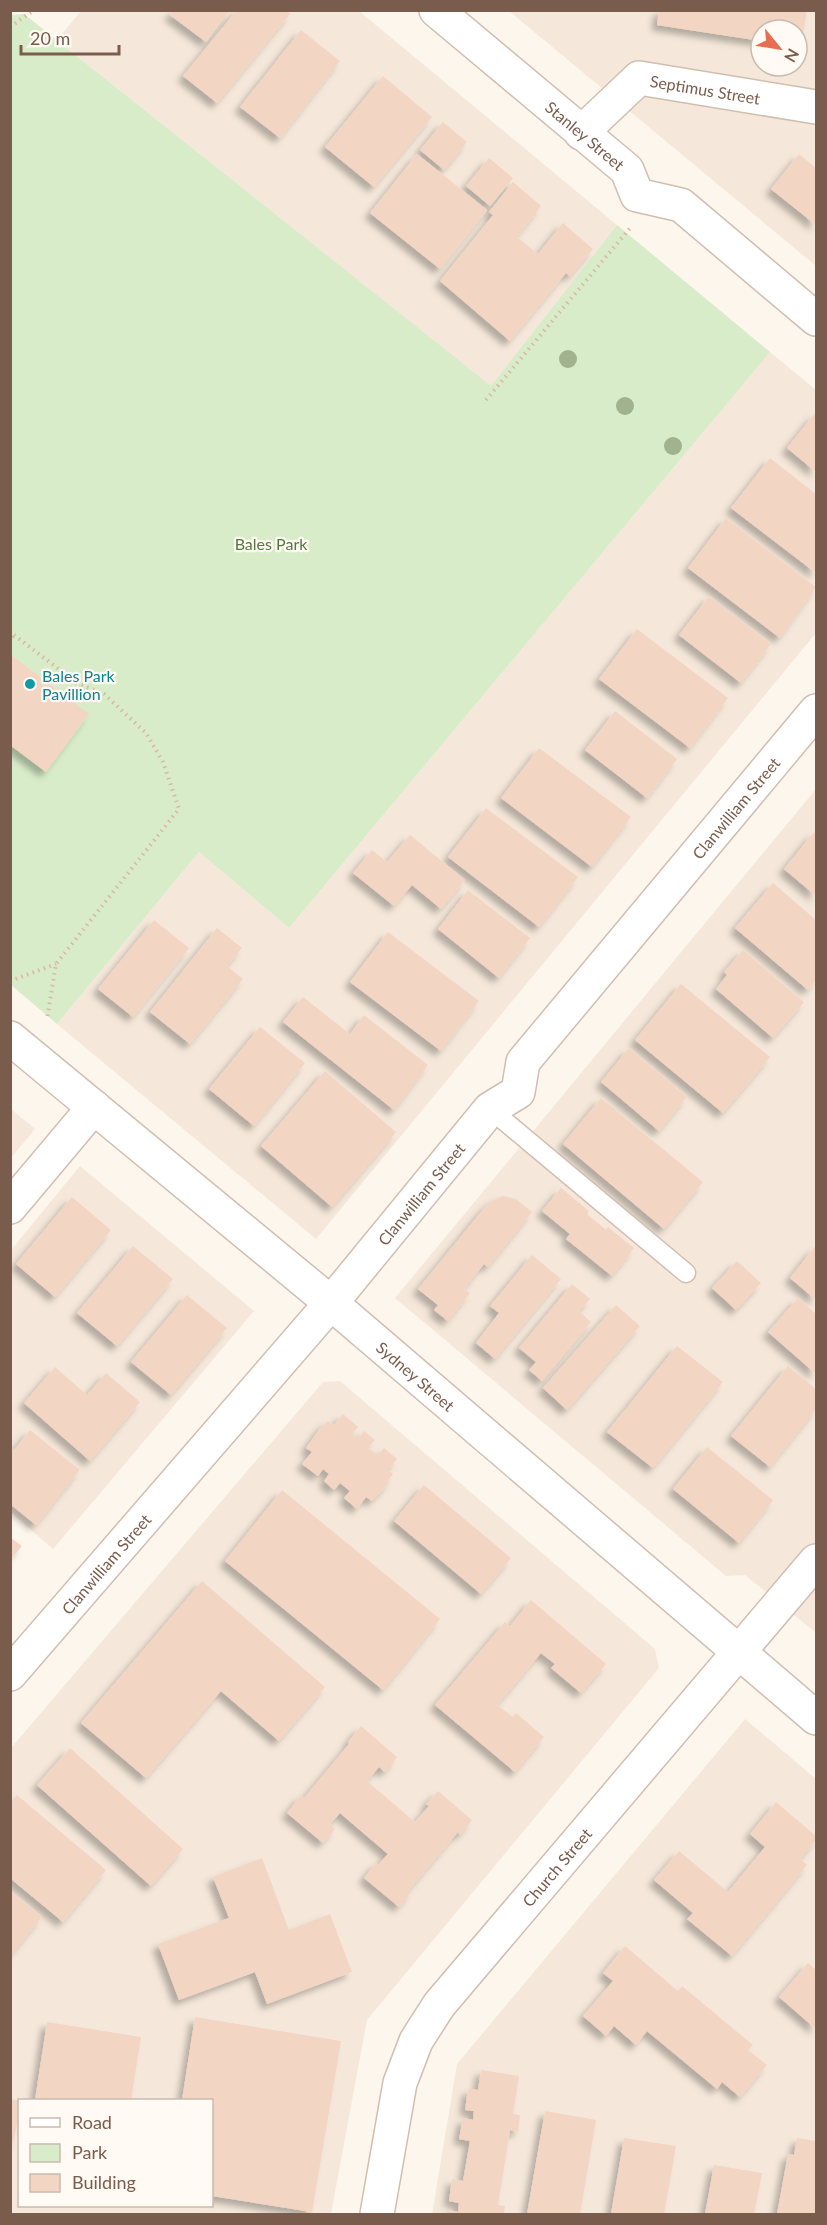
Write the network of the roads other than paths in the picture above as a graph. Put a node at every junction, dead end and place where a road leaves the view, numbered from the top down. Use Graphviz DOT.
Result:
graph roads {
  1 [pos="435,10"];
  2 [pos="816,107"];
  3 [pos="581,133"];
  4 [pos="816,319"];
  5 [pos="816,711"];
  6 [pos="10,1038"];
  7 [pos="94,1107"];
  8 [pos="490,1108"];
  9 [pos="10,1207"];
  10 [pos="686,1273"];
  11 [pos="331,1303"];
  12 [pos="816,1561"];
  13 [pos="740,1653"];
  14 [pos="10,1674"];
  15 [pos="816,1718"];
  16 [pos="377,2214"];
  1 -- 3 [label="street, Stanley Street"];
  2 -- 3 [label="street, Septimus Street"];
  3 -- 4 [label="street, Stanley Street"];
  5 -- 8 [label="street, Clanwilliam Street"];
  6 -- 7 [label="street, Sydney Street"];
  7 -- 9 [label="street"];
  7 -- 11 [label="street, Sydney Street"];
  8 -- 10 [label="lane"];
  8 -- 11 [label="street, Clanwilliam Street"];
  11 -- 13 [label="street, Sydney Street"];
  11 -- 14 [label="street, Clanwilliam Street"];
  12 -- 13 [label="street, Church Street"];
  13 -- 15 [label="street, Sydney Street"];
  13 -- 16 [label="street, Church Street"];
}
